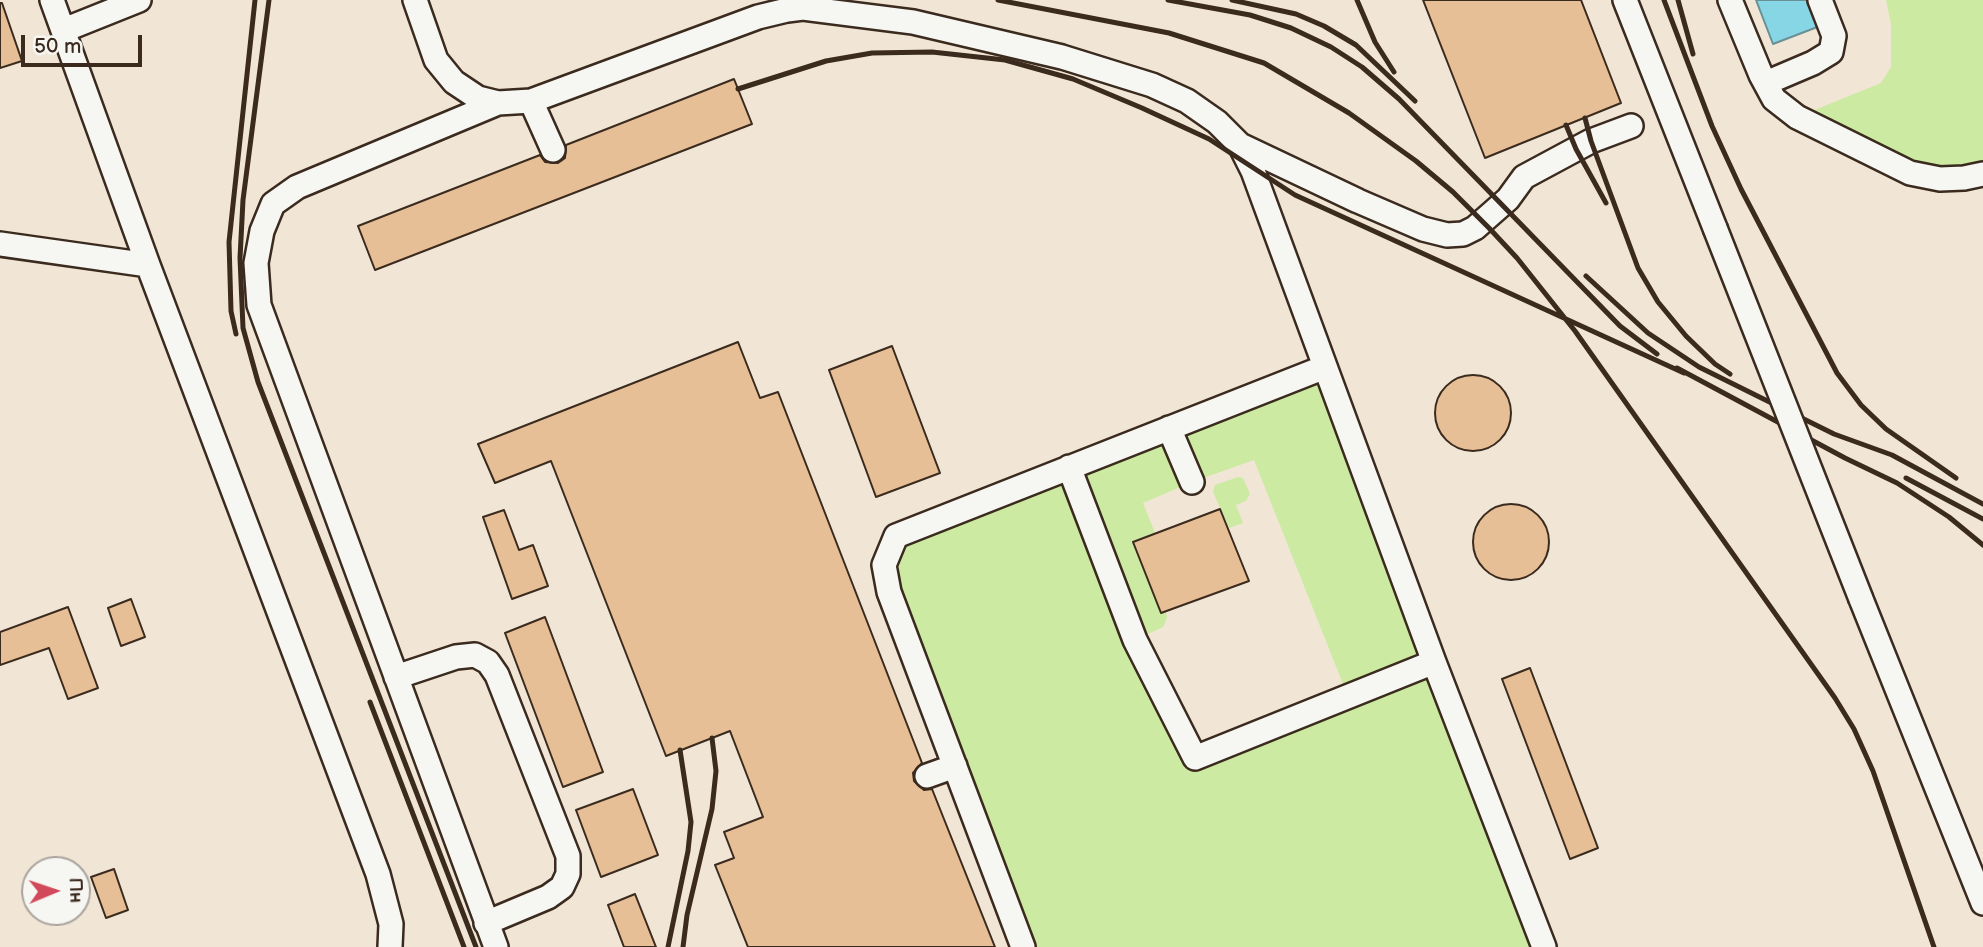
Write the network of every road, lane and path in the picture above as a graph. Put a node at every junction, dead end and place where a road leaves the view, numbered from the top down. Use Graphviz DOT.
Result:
graph roads {
  1 [pos="52,0"];
  2 [pos="139,0"];
  3 [pos="415,0"];
  4 [pos="1625,0"];
  5 [pos="1730,0"];
  6 [pos="1820,0"];
  7 [pos="64,30"];
  8 [pos="1766,83"];
  9 [pos="531,102"];
  10 [pos="498,103"];
  11 [pos="1631,126"];
  12 [pos="1240,145"];
  13 [pos="553,150"];
  14 [pos="1983,174"];
  15 [pos="0,244"];
  16 [pos="148,265"];
  17 [pos="1325,367"];
  18 [pos="1169,428"];
  19 [pos="1069,467"];
  20 [pos="1192,482"];
  21 [pos="1434,662"];
  22 [pos="396,677"];
  23 [pos="955,766"];
  24 [pos="927,776"];
  25 [pos="1983,903"];
  26 [pos="486,923"];
  27 [pos="390,947"];
  28 [pos="496,947"];
  29 [pos="1023,947"];
  30 [pos="1544,947"];
  1 -- 7 [label="street"];
  2 -- 7 [label="street"];
  3 -- 10 [label="street"];
  4 -- 25 [label="street, bridge"];
  5 -- 8 [label="street"];
  6 -- 8 [label="street"];
  7 -- 16 [label="street"];
  8 -- 14 [label="street"];
  9 -- 10 [label="street"];
  9 -- 12 [label="street"];
  9 -- 13 [label="street"];
  10 -- 22 [label="street"];
  11 -- 12 [label="street"];
  12 -- 17 [label="street"];
  15 -- 16 [label="street"];
  16 -- 27 [label="street"];
  17 -- 18 [label="street"];
  17 -- 21 [label="street"];
  18 -- 19 [label="street"];
  18 -- 20 [label="street"];
  19 -- 21 [label="street"];
  19 -- 23 [label="street"];
  21 -- 30 [label="street"];
  22 -- 26 [label="street"];
  22 -- 26 [label="street"];
  23 -- 24 [label="street"];
  23 -- 29 [label="street"];
  26 -- 28 [label="street"];
}
